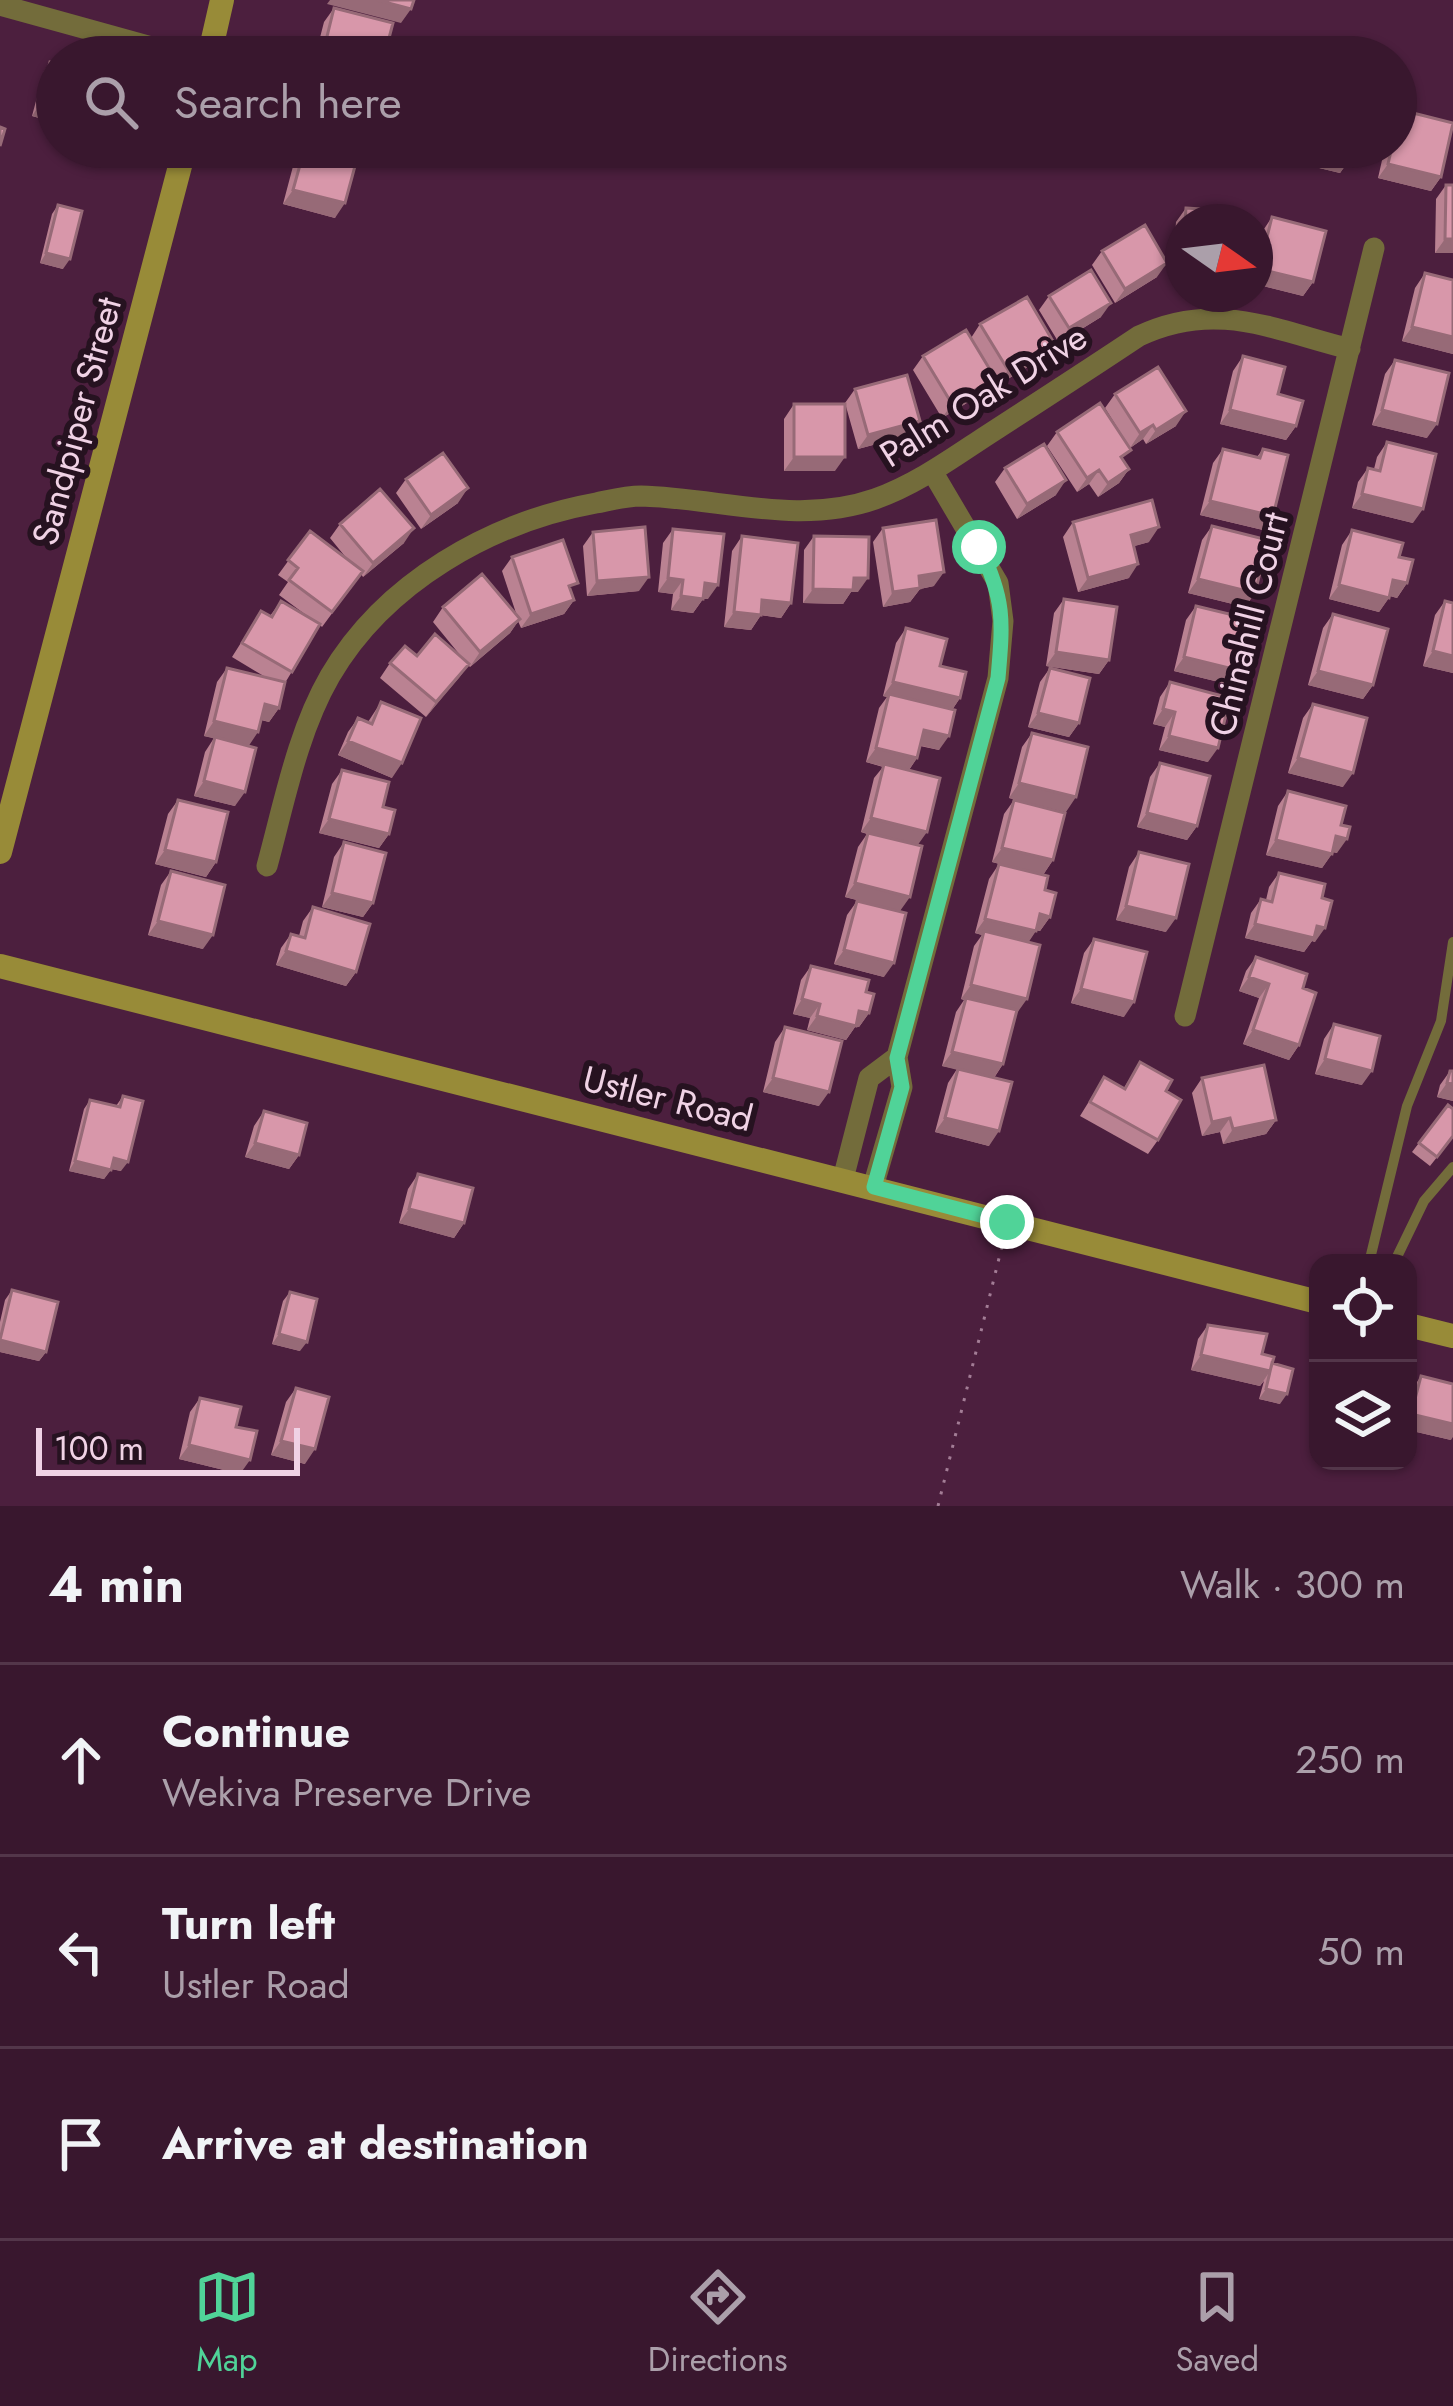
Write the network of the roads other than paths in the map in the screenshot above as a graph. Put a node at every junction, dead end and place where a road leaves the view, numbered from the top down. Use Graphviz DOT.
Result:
graph roads {
  1 [pos="223,0"];
  2 [pos="0,5"];
  3 [pos="112,36"];
  4 [pos="214,36"];
  5 [pos="179,168"];
  6 [pos="1374,248"];
  7 [pos="1350,349"];
  8 [pos="932,471"];
  9 [pos="0,852"];
  10 [pos="267,866"];
  11 [pos="1453,942"];
  12 [pos="0,966"];
  13 [pos="1185,1016"];
  14 [pos="897,1058"];
  15 [pos="860,1113"];
  16 [pos="892,1121"];
  17 [pos="1453,1167"];
  18 [pos="843,1179"];
  19 [pos="874,1187"];
  20 [pos="1371,1254"];
  21 [pos="1398,1254"];
  22 [pos="1309,1300"];
  23 [pos="1417,1327"];
  24 [pos="1453,1336"];
  1 -- 4 [label="street"];
  2 -- 3 [label="street"];
  5 -- 9 [label="street, Sandpiper Street"];
  6 -- 7 [label="street, Chinahill Court"];
  7 -- 8 [label="street, Palm Oak Drive"];
  7 -- 13 [label="street, Chinahill Court"];
  8 -- 10 [label="street, Palm Oak Drive"];
  8 -- 14 [label="street"];
  11 -- 20 [label="lane"];
  12 -- 18 [label="street, Ustler Road"];
  14 -- 15 [label="street"];
  14 -- 16 [label="street"];
  15 -- 16 [label="street"];
  15 -- 18 [label="street"];
  16 -- 19 [label="street"];
  17 -- 21 [label="lane"];
  18 -- 19 [label="street, Ustler Road"];
  19 -- 22 [label="street, Ustler Road"];
  23 -- 24 [label="street"];
}
